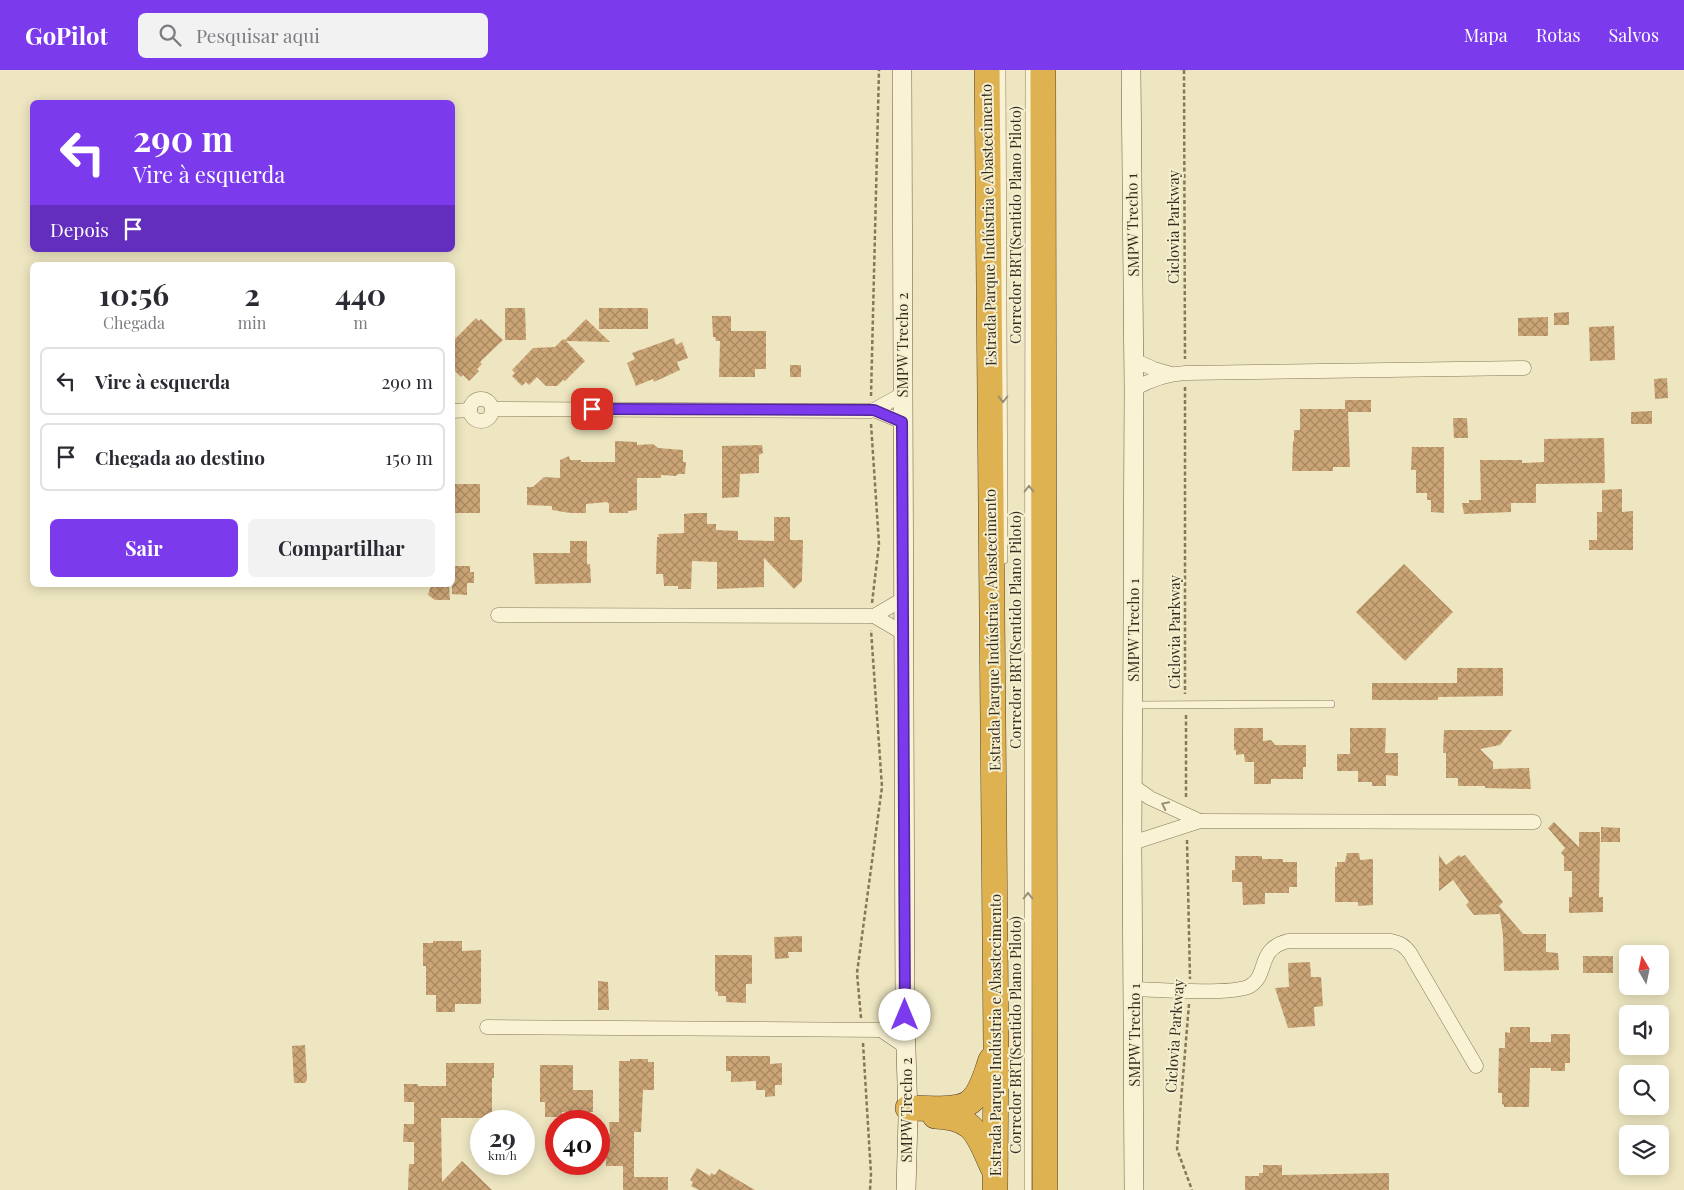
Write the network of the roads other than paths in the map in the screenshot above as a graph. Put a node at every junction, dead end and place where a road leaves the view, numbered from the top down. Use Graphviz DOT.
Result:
graph roads {
  1 [pos="902,70"];
  2 [pos="987,70"];
  3 [pos="1002,70"];
  4 [pos="1029,70"];
  5 [pos="1043,70"];
  6 [pos="1131,70"];
  7 [pos="1134,360"];
  8 [pos="1524,368"];
  9 [pos="1178,374"];
  10 [pos="1134,389"];
  11 [pos="902,394"];
  12 [pos="874,410"];
  13 [pos="455,411"];
  14 [pos="902,422"];
  15 [pos="1004,563"];
  16 [pos="903,598"];
  17 [pos="498,615"];
  18 [pos="874,616"];
  19 [pos="903,633"];
  20 [pos="1133,704"];
  21 [pos="1331,704"];
  22 [pos="1132,786"];
  23 [pos="1191,820"];
  24 [pos="1534,822"];
  25 [pos="1132,843"];
  26 [pos="1134,989"];
  27 [pos="905,1015"];
  28 [pos="487,1027"];
  29 [pos="881,1030"];
  30 [pos="996,1046"];
  31 [pos="906,1047"];
  32 [pos="1476,1066"];
  33 [pos="908,1113"];
  34 [pos="996,1182"];
  35 [pos="906,1190"];
  36 [pos="1028,1190"];
  37 [pos="1045,1190"];
  38 [pos="1134,1190"];
  1 -- 11 [label="street, SMPW Trecho 2"];
  2 -- 30 [label="highway, Estrada Parque Indústria e Abastecimento"];
  3 -- 15 [label="lane, one-way"];
  36 -- 4 [label="lane, Corredor BRT(Sentido Plano Piloto), one-way"];
  5 -- 37 [label="highway"];
  6 -- 7 [label="street, SMPW Trecho 1"];
  7 -- 9 [label="street"];
  7 -- 10 [label="street, SMPW Trecho 1"];
  8 -- 9 [label="street"];
  9 -- 10 [label="street"];
  10 -- 20 [label="street, SMPW Trecho 1"];
  11 -- 12 [label="street"];
  11 -- 14 [label="street, SMPW Trecho 2"];
  12 -- 13 [label="street"];
  12 -- 14 [label="street"];
  14 -- 16 [label="street, SMPW Trecho 2"];
  16 -- 18 [label="street"];
  16 -- 19 [label="street, SMPW Trecho 2"];
  17 -- 18 [label="street"];
  18 -- 19 [label="street"];
  19 -- 27 [label="street, SMPW Trecho 2"];
  20 -- 21 [label="lane"];
  20 -- 22 [label="street, SMPW Trecho 1"];
  23 -- 22 [label="street, one-way"];
  22 -- 25 [label="street, SMPW Trecho 1"];
  23 -- 24 [label="street"];
  23 -- 25 [label="street"];
  25 -- 26 [label="street, SMPW Trecho 1"];
  26 -- 32 [label="street"];
  26 -- 38 [label="street, SMPW Trecho 1"];
  27 -- 29 [label="street"];
  27 -- 31 [label="street, SMPW Trecho 2"];
  28 -- 29 [label="street"];
  29 -- 31 [label="street"];
  30 -- 33 [label="highway"];
  30 -- 34 [label="highway, Estrada Parque Indústria e Abastecimento"];
  31 -- 33 [label="street, SMPW Trecho 2"];
  33 -- 34 [label="highway"];
  33 -- 35 [label="street, SMPW Trecho 2"];
}
